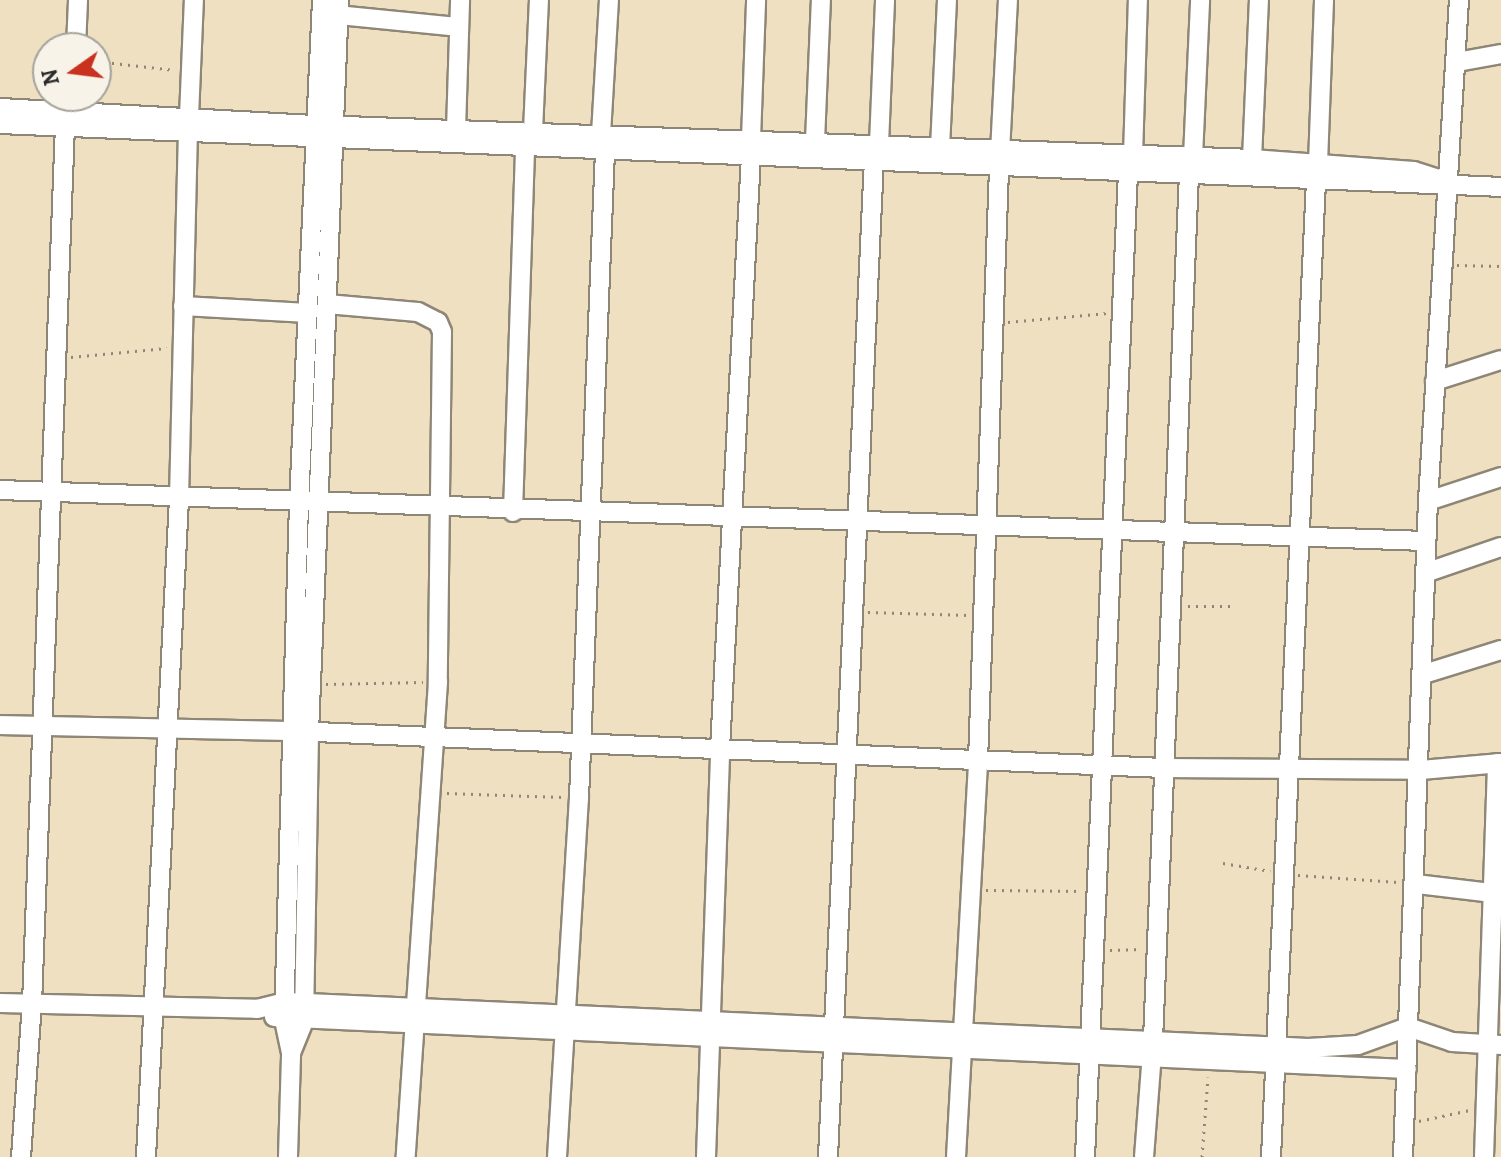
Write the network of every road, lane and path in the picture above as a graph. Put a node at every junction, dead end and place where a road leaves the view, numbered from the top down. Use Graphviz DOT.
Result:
graph roads {
  1 [pos="78,0"];
  2 [pos="194,0"];
  3 [pos="322,0"];
  4 [pos="460,0"];
  5 [pos="539,0"];
  6 [pos="609,0"];
  7 [pos="756,0"];
  8 [pos="821,0"];
  9 [pos="885,0"];
  10 [pos="947,0"];
  11 [pos="1008,0"];
  12 [pos="1138,0"];
  13 [pos="1200,0"];
  14 [pos="1259,0"];
  15 [pos="1324,0"];
  16 [pos="1459,0"];
  17 [pos="338,8"];
  18 [pos="458,27"];
  19 [pos="77,32"];
  20 [pos="1501,54"];
  21 [pos="1457,62"];
  22 [pos="112,63"];
  23 [pos="190,72"];
  24 [pos="0,108"];
  25 [pos="32,109"];
  26 [pos="66,112"];
  27 [pos="72,112"];
  28 [pos="80,112"];
  29 [pos="0,124"];
  30 [pos="188,125"];
  31 [pos="456,130"];
  32 [pos="326,133"];
  33 [pos="529,139"];
  34 [pos="815,141"];
  35 [pos="603,142"];
  36 [pos="751,147"];
  37 [pos="940,148"];
  38 [pos="877,152"];
  39 [pos="1252,159"];
  40 [pos="1000,160"];
  41 [pos="1130,164"];
  42 [pos="1191,165"];
  43 [pos="1317,172"];
  44 [pos="1449,183"];
  45 [pos="1501,187"];
  46 [pos="1443,265"];
  47 [pos="1501,266"];
  48 [pos="327,304"];
  49 [pos="183,306"];
  50 [pos="1119,312"];
  51 [pos="308,313"];
  52 [pos="995,324"];
  53 [pos="183,347"];
  54 [pos="57,357"];
  55 [pos="1501,360"];
  56 [pos="1435,381"];
  57 [pos="1501,477"];
  58 [pos="0,490"];
  59 [pos="50,492"];
  60 [pos="179,498"];
  61 [pos="1428,501"];
  62 [pos="299,503"];
  63 [pos="319,505"];
  64 [pos="444,510"];
  65 [pos="513,512"];
  66 [pos="587,515"];
  67 [pos="734,516"];
  68 [pos="861,522"];
  69 [pos="984,525"];
  70 [pos="1110,531"];
  71 [pos="1174,532"];
  72 [pos="1300,535"];
  73 [pos="1426,541"];
  74 [pos="1501,547"];
  75 [pos="1425,573"];
  76 [pos="1172,606"];
  77 [pos="1231,606"];
  78 [pos="856,612"];
  79 [pos="984,616"];
  80 [pos="1501,650"];
  81 [pos="1424,674"];
  82 [pos="438,682"];
  83 [pos="312,684"];
  84 [pos="0,725"];
  85 [pos="39,727"];
  86 [pos="168,728"];
  87 [pos="301,731"];
  88 [pos="435,738"];
  89 [pos="581,743"];
  90 [pos="720,749"];
  91 [pos="847,755"];
  92 [pos="978,761"];
  93 [pos="1499,763"];
  94 [pos="1102,764"];
  95 [pos="1163,768"];
  96 [pos="1289,770"];
  97 [pos="1421,770"];
  98 [pos="431,792"];
  99 [pos="579,798"];
  100 [pos="1497,860"];
  101 [pos="1223,863"];
  102 [pos="1286,874"];
  103 [pos="1416,884"];
  104 [pos="971,890"];
  105 [pos="1094,891"];
  106 [pos="1492,893"];
  107 [pos="1157,948"];
  108 [pos="1090,951"];
  109 [pos="0,1003"];
  110 [pos="32,1004"];
  111 [pos="157,1006"];
  112 [pos="294,1012"];
  113 [pos="412,1019"];
  114 [pos="564,1024"];
  115 [pos="1408,1027"];
  116 [pos="711,1028"];
  117 [pos="836,1033"];
  118 [pos="963,1039"];
  119 [pos="1088,1045"];
  120 [pos="1494,1046"];
  121 [pos="1152,1048"];
  122 [pos="1276,1053"];
  123 [pos="1209,1058"];
  124 [pos="1407,1069"];
  125 [pos="1486,1107"];
  126 [pos="1404,1124"];
  127 [pos="21,1157"];
  128 [pos="146,1157"];
  129 [pos="288,1157"];
  130 [pos="406,1157"];
  131 [pos="557,1157"];
  132 [pos="706,1157"];
  133 [pos="828,1157"];
  134 [pos="956,1157"];
  135 [pos="1085,1157"];
  136 [pos="1144,1157"];
  137 [pos="1202,1157"];
  138 [pos="1271,1157"];
  139 [pos="1403,1157"];
  140 [pos="1484,1157"];
  1 -- 19 [label="street"];
  2 -- 23 [label="street"];
  3 -- 32 [label="street"];
  4 -- 18 [label="street"];
  5 -- 33 [label="street"];
  6 -- 35 [label="street"];
  7 -- 36 [label="street"];
  8 -- 34 [label="street"];
  9 -- 38 [label="street"];
  10 -- 37 [label="street"];
  11 -- 40 [label="street"];
  12 -- 41 [label="street"];
  13 -- 42 [label="street"];
  14 -- 39 [label="street"];
  15 -- 43 [label="street"];
  16 -- 21 [label="street"];
  17 -- 18 [label="street"];
  17 -- 32 [label="street"];
  18 -- 31 [label="street"];
  20 -- 21 [label="street"];
  21 -- 44 [label="street"];
  22 -- 23 [label="path"];
  23 -- 30 [label="street"];
  24 -- 25 [label="street"];
  26 -- 29 [label="street"];
  27 -- 54 [label="street"];
  28 -- 30 [label="street"];
  30 -- 32 [label="street"];
  30 -- 49 [label="street"];
  31 -- 32 [label="street"];
  31 -- 33 [label="street"];
  32 -- 33 [label="street"];
  32 -- 48 [label="street"];
  32 -- 51 [label="street"];
  33 -- 35 [label="street"];
  33 -- 65 [label="street"];
  34 -- 36 [label="street"];
  34 -- 38 [label="street"];
  35 -- 36 [label="street"];
  35 -- 66 [label="street"];
  36 -- 38 [label="street"];
  36 -- 67 [label="street"];
  37 -- 38 [label="street"];
  37 -- 40 [label="street"];
  38 -- 40 [label="street"];
  38 -- 68 [label="street"];
  39 -- 42 [label="street"];
  39 -- 43 [label="street"];
  40 -- 41 [label="street"];
  40 -- 52 [label="street"];
  41 -- 42 [label="street"];
  41 -- 50 [label="street"];
  42 -- 43 [label="street"];
  42 -- 71 [label="street"];
  43 -- 44 [label="street"];
  43 -- 72 [label="street"];
  44 -- 45 [label="street"];
  44 -- 46 [label="street"];
  46 -- 47 [label="path"];
  46 -- 56 [label="street"];
  48 -- 63 [label="street"];
  48 -- 64 [label="street"];
  49 -- 51 [label="street"];
  49 -- 53 [label="street"];
  50 -- 52 [label="path"];
  50 -- 70 [label="street"];
  51 -- 62 [label="street"];
  52 -- 69 [label="street"];
  53 -- 54 [label="path"];
  53 -- 60 [label="street"];
  54 -- 59 [label="street"];
  55 -- 56 [label="street"];
  56 -- 61 [label="street"];
  57 -- 61 [label="street"];
  58 -- 59 [label="street"];
  59 -- 60 [label="street"];
  59 -- 85 [label="street"];
  60 -- 62 [label="street"];
  60 -- 86 [label="street"];
  61 -- 73 [label="street"];
  62 -- 63 [label="street"];
  62 -- 87 [label="street"];
  63 -- 64 [label="street"];
  63 -- 83 [label="street"];
  64 -- 65 [label="street"];
  64 -- 82 [label="street"];
  65 -- 66 [label="street"];
  66 -- 67 [label="street"];
  66 -- 89 [label="street"];
  67 -- 68 [label="street"];
  67 -- 90 [label="street"];
  68 -- 69 [label="street"];
  68 -- 78 [label="street"];
  69 -- 70 [label="street"];
  69 -- 79 [label="street"];
  70 -- 71 [label="street"];
  70 -- 94 [label="street"];
  71 -- 72 [label="street"];
  71 -- 76 [label="street"];
  72 -- 73 [label="street"];
  72 -- 96 [label="street"];
  73 -- 75 [label="street"];
  74 -- 75 [label="street"];
  75 -- 81 [label="street"];
  76 -- 77 [label="path"];
  76 -- 95 [label="street"];
  78 -- 79 [label="path"];
  78 -- 91 [label="street"];
  79 -- 92 [label="street"];
  80 -- 81 [label="street"];
  81 -- 97 [label="street"];
  82 -- 83 [label="path"];
  82 -- 88 [label="street"];
  83 -- 87 [label="street"];
  84 -- 85 [label="street"];
  85 -- 86 [label="street"];
  85 -- 110 [label="street"];
  86 -- 87 [label="street"];
  86 -- 111 [label="street"];
  87 -- 88 [label="street"];
  87 -- 112 [label="street"];
  88 -- 89 [label="street"];
  88 -- 98 [label="street"];
  89 -- 90 [label="street"];
  89 -- 99 [label="street"];
  90 -- 91 [label="street"];
  90 -- 116 [label="street"];
  91 -- 92 [label="street"];
  91 -- 117 [label="street"];
  92 -- 94 [label="street"];
  92 -- 104 [label="street"];
  93 -- 97 [label="street"];
  93 -- 100 [label="street"];
  94 -- 95 [label="street"];
  94 -- 105 [label="street"];
  95 -- 96 [label="street"];
  95 -- 107 [label="street"];
  96 -- 97 [label="street"];
  96 -- 102 [label="street"];
  97 -- 103 [label="street"];
  98 -- 99 [label="path"];
  98 -- 113 [label="street"];
  99 -- 114 [label="street"];
  100 -- 106 [label="street"];
  101 -- 102 [label="path"];
  102 -- 103 [label="path"];
  102 -- 122 [label="street"];
  103 -- 106 [label="street"];
  103 -- 115 [label="street"];
  104 -- 105 [label="path"];
  104 -- 118 [label="street"];
  105 -- 108 [label="street"];
  106 -- 120 [label="street"];
  107 -- 108 [label="path"];
  107 -- 121 [label="street"];
  108 -- 119 [label="street"];
  109 -- 110 [label="street"];
  110 -- 111 [label="street"];
  110 -- 127 [label="street"];
  111 -- 112 [label="street"];
  111 -- 128 [label="street"];
  112 -- 113 [label="street"];
  112 -- 129 [label="street"];
  113 -- 114 [label="street"];
  113 -- 130 [label="street"];
  114 -- 116 [label="street"];
  114 -- 131 [label="street"];
  115 -- 120 [label="street"];
  115 -- 122 [label="street"];
  115 -- 124 [label="street"];
  116 -- 117 [label="street"];
  116 -- 132 [label="street"];
  117 -- 118 [label="street"];
  117 -- 133 [label="street"];
  118 -- 119 [label="street"];
  118 -- 134 [label="street"];
  119 -- 121 [label="street"];
  119 -- 135 [label="street"];
  120 -- 125 [label="street"];
  121 -- 122 [label="street"];
  121 -- 123 [label="street"];
  121 -- 136 [label="street"];
  122 -- 123 [label="street"];
  122 -- 124 [label="street"];
  122 -- 138 [label="street"];
  123 -- 137 [label="path"];
  124 -- 126 [label="street"];
  125 -- 126 [label="path"];
  125 -- 140 [label="street"];
  126 -- 139 [label="street"];
}
